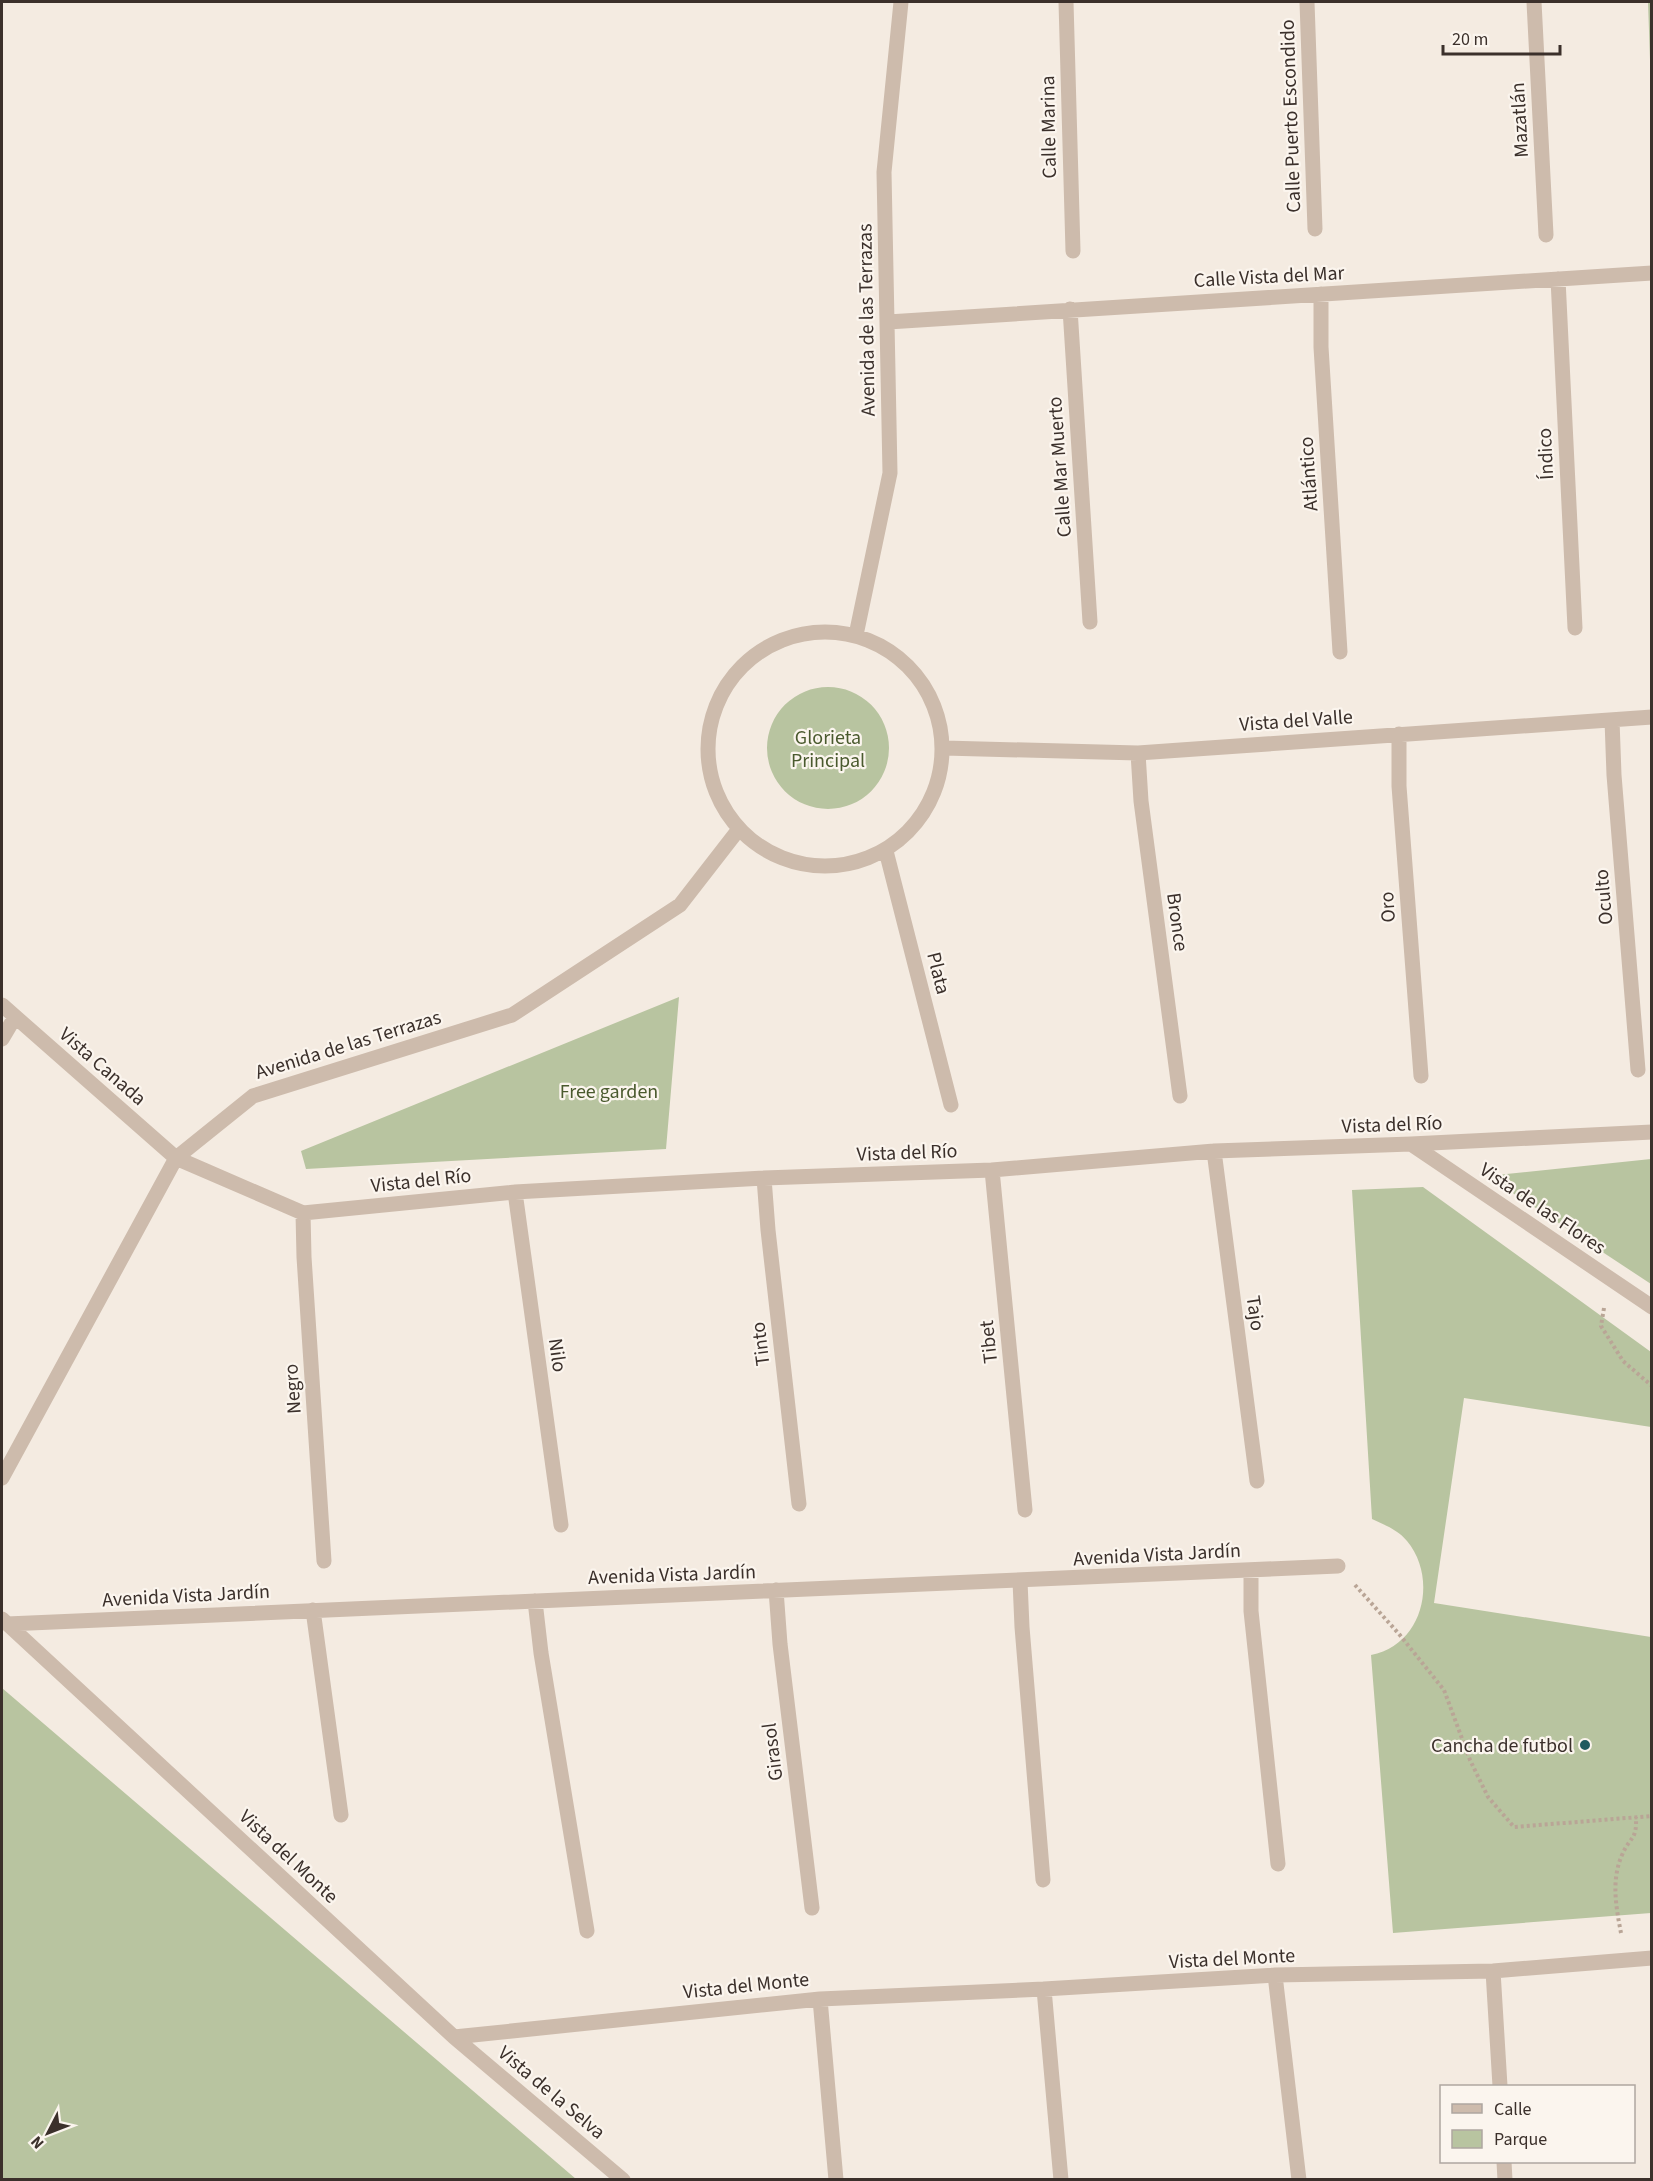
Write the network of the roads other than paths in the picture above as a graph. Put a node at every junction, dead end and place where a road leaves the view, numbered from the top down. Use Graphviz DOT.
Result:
graph roads {
  1 [pos="901,2"];
  2 [pos="1066,2"];
  3 [pos="1306,2"];
  4 [pos="1534,2"];
  5 [pos="1315,229"];
  6 [pos="1546,235"];
  7 [pos="1073,251"];
  8 [pos="1652,273"];
  9 [pos="1558,279"];
  10 [pos="1321,294"];
  11 [pos="1070,309"];
  12 [pos="888,322"];
  13 [pos="1090,622"];
  14 [pos="1575,628"];
  15 [pos="856,634"];
  16 [pos="1340,652"];
  17 [pos="1652,717"];
  18 [pos="1612,720"];
  19 [pos="1400,734"];
  20 [pos="944,748"];
  21 [pos="1138,753"];
  22 [pos="739,829"];
  23 [pos="886,851"];
  24 [pos="2,1005"];
  25 [pos="15,1017"];
  26 [pos="2,1039"];
  27 [pos="1638,1070"];
  28 [pos="1421,1076"];
  29 [pos="1180,1096"];
  30 [pos="951,1105"];
  31 [pos="1652,1132"];
  32 [pos="1411,1144"];
  33 [pos="1214,1151"];
  34 [pos="176,1158"];
  35 [pos="992,1170"];
  36 [pos="764,1178"];
  37 [pos="515,1192"];
  38 [pos="303,1213"];
  39 [pos="1652,1307"];
  40 [pos="2,1478"];
  41 [pos="1257,1481"];
  42 [pos="799,1504"];
  43 [pos="1026,1510"];
  44 [pos="561,1525"];
  45 [pos="324,1561"];
  46 [pos="1338,1566"];
  47 [pos="1251,1570"];
  48 [pos="1020,1581"];
  49 [pos="776,1590"];
  50 [pos="535,1600"];
  51 [pos="313,1610"];
  52 [pos="4,1621"];
  53 [pos="341,1815"];
  54 [pos="1278,1864"];
  55 [pos="1043,1880"];
  56 [pos="812,1908"];
  57 [pos="587,1931"];
  58 [pos="1652,1958"];
  59 [pos="1493,1971"];
  60 [pos="1275,1976"];
  61 [pos="1044,1989"];
  62 [pos="820,1999"];
  63 [pos="454,2037"];
  64 [pos="1500,2085"];
  65 [pos="1504,2163"];
  66 [pos="623,2180"];
  67 [pos="836,2180"];
  68 [pos="1061,2180"];
  69 [pos="1299,2180"];
  70 [pos="1505,2180"];
  1 -- 12 [label="street, Avenida de las Terrazas"];
  2 -- 7 [label="street, Calle Marina"];
  3 -- 5 [label="street, Calle Puerto Escondido"];
  4 -- 6 [label="street, Mazatlán"];
  8 -- 9 [label="street, Calle Vista del Mar"];
  9 -- 10 [label="street, Calle Vista del Mar"];
  9 -- 14 [label="street, Índico"];
  10 -- 11 [label="street, Calle Vista del Mar"];
  10 -- 16 [label="street, Atlántico"];
  11 -- 12 [label="street, Calle Vista del Mar"];
  11 -- 13 [label="street, Calle Mar Muerto"];
  12 -- 15 [label="street, Avenida de las Terrazas"];
  15 -- 20 [label="street"];
  15 -- 22 [label="street"];
  17 -- 18 [label="street, Vista del Valle"];
  18 -- 19 [label="street, Vista del Valle"];
  18 -- 27 [label="street, Oculto"];
  19 -- 21 [label="street, Vista del Valle"];
  19 -- 28 [label="street, Oro"];
  20 -- 21 [label="street, Vista del Valle"];
  20 -- 23 [label="street"];
  21 -- 29 [label="street, Bronce"];
  22 -- 23 [label="street"];
  22 -- 34 [label="street, Avenida de las Terrazas"];
  23 -- 30 [label="street, Plata"];
  24 -- 25 [label="street, Vista Canada"];
  25 -- 26 [label="street"];
  25 -- 34 [label="street, Vista Canada"];
  31 -- 32 [label="street, Vista del Río"];
  32 -- 33 [label="street, Vista del Río"];
  32 -- 39 [label="street, Vista de las Flores"];
  33 -- 35 [label="street, Vista del Río"];
  33 -- 41 [label="street, Tajo"];
  34 -- 38 [label="street, Vista del Río"];
  34 -- 40 [label="street, Avenida de las Terrazas"];
  35 -- 36 [label="street, Vista del Río"];
  35 -- 43 [label="street, Tibet"];
  36 -- 37 [label="street, Vista del Río"];
  36 -- 42 [label="street, Tinto"];
  37 -- 38 [label="street, Vista del Río"];
  37 -- 44 [label="street, Nilo"];
  38 -- 45 [label="street, Negro"];
  46 -- 47 [label="street, Avenida Vista Jardín"];
  47 -- 48 [label="street, Avenida Vista Jardín"];
  47 -- 54 [label="street"];
  48 -- 49 [label="street, Avenida Vista Jardín"];
  48 -- 55 [label="street"];
  49 -- 50 [label="street, Avenida Vista Jardín"];
  49 -- 56 [label="street, Girasol"];
  50 -- 51 [label="street, Avenida Vista Jardín"];
  50 -- 57 [label="street"];
  51 -- 52 [label="street, Avenida Vista Jardín"];
  51 -- 53 [label="street"];
  52 -- 63 [label="street, Vista del Monte"];
  58 -- 59 [label="street, Vista del Monte"];
  59 -- 60 [label="street, Vista del Monte"];
  59 -- 64 [label="street"];
  60 -- 61 [label="street, Vista del Monte"];
  60 -- 69 [label="street"];
  61 -- 62 [label="street, Vista del Monte"];
  61 -- 68 [label="street"];
  62 -- 63 [label="street, Vista del Monte"];
  62 -- 67 [label="street"];
  63 -- 66 [label="street, Vista de la Selva"];
  65 -- 70 [label="street"];
}
